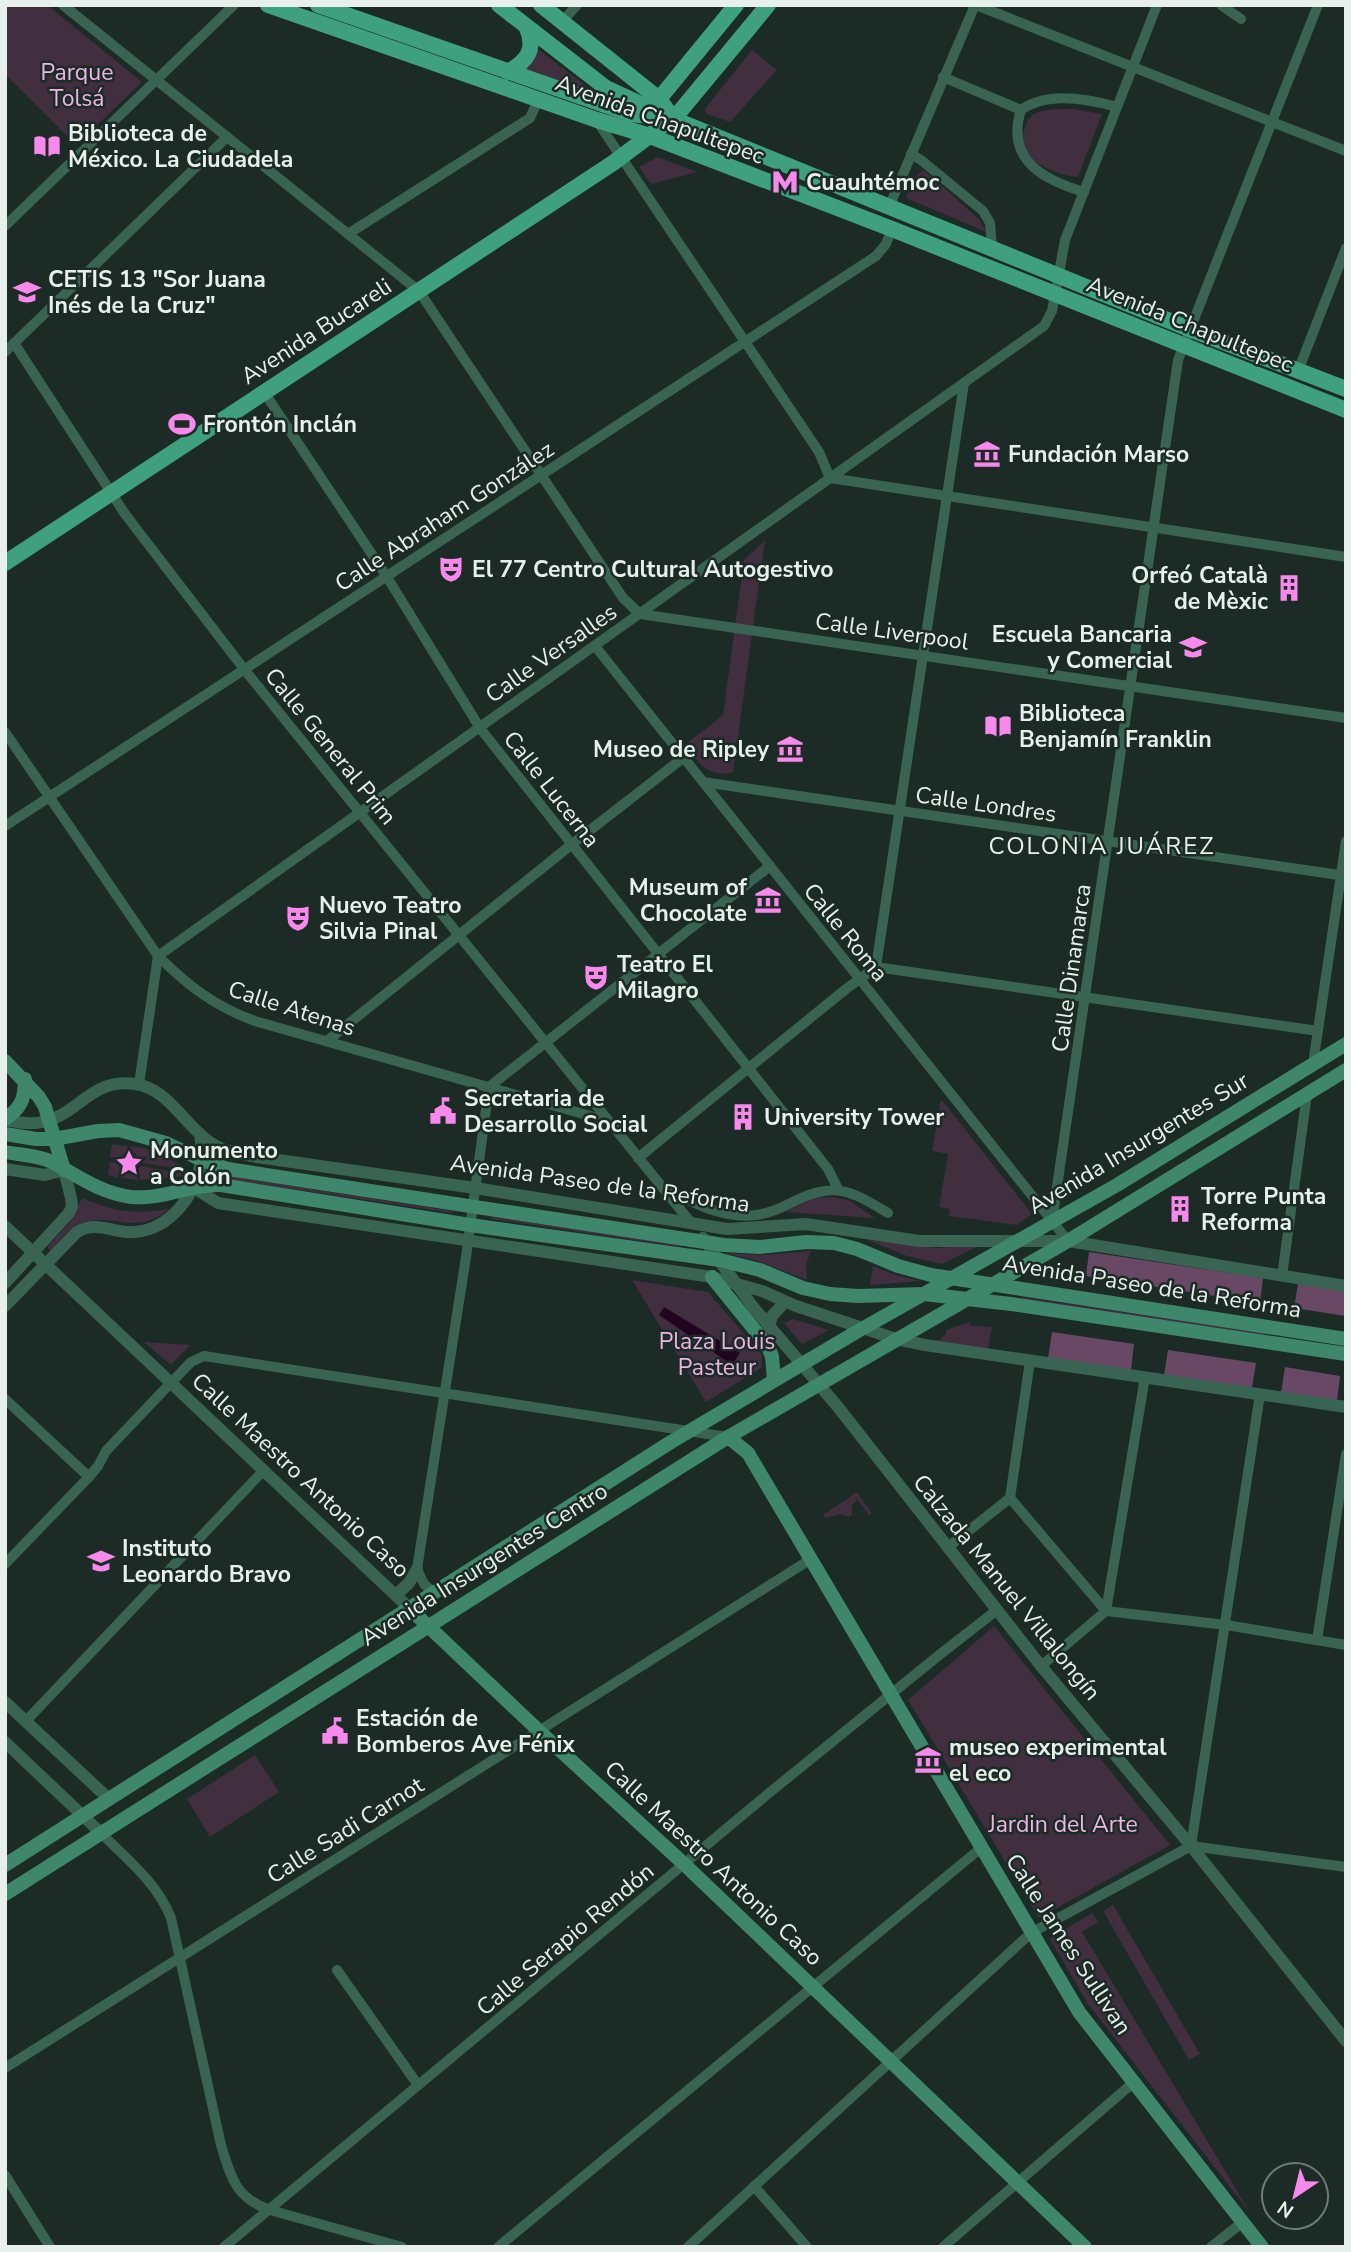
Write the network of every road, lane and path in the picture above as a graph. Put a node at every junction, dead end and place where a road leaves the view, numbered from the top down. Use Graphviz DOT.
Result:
graph roads {
  1 [pos="63,5"];
  2 [pos="234,5"];
  3 [pos="268,5"];
  4 [pos="318,5"];
  5 [pos="348,5"];
  6 [pos="499,5"];
  7 [pos="541,5"];
  8 [pos="577,5"];
  9 [pos="736,5"];
  10 [pos="768,5"];
  11 [pos="976,5"];
  12 [pos="1157,5"];
  13 [pos="1221,5"];
  14 [pos="1318,5"];
  15 [pos="1241,19"];
  16 [pos="562,22"];
  17 [pos="527,28"];
  18 [pos="1133,67"];
  19 [pos="513,69"];
  20 [pos="943,77"];
  21 [pos="156,80"];
  22 [pos="659,99"];
  23 [pos="538,100"];
  24 [pos="1117,107"];
  25 [pos="1021,110"];
  26 [pos="597,120"];
  27 [pos="673,120"];
  28 [pos="1272,122"];
  29 [pos="650,136"];
  30 [pos="227,137"];
  31 [pos="1346,151"];
  32 [pos="911,154"];
  33 [pos="622,156"];
  34 [pos="1084,192"];
  35 [pos="889,207"];
  36 [pos="5,226"];
  37 [pos="892,229"];
  38 [pos="348,234"];
  39 [pos="992,248"];
  40 [pos="1346,248"];
  41 [pos="1058,276"];
  42 [pos="418,290"];
  43 [pos="1055,295"];
  44 [pos="1192,330"];
  45 [pos="746,342"];
  46 [pos="15,343"];
  47 [pos="1185,348"];
  48 [pos="5,352"];
  49 [pos="1298,371"];
  50 [pos="964,383"];
  51 [pos="1346,390"];
  52 [pos="264,392"];
  53 [pos="1346,410"];
  54 [pos="542,475"];
  55 [pos="831,478"];
  56 [pos="111,493"];
  57 [pos="947,496"];
  58 [pos="1154,528"];
  59 [pos="1346,557"];
  60 [pos="5,563"];
  61 [pos="387,577"];
  62 [pos="640,614"];
  63 [pos="594,646"];
  64 [pos="923,655"];
  65 [pos="244,669"];
  66 [pos="1131,686"];
  67 [pos="1346,718"];
  68 [pos="480,728"];
  69 [pos="5,732"];
  70 [pos="683,758"];
  71 [pos="703,782"];
  72 [pos="49,797"];
  73 [pos="900,811"];
  74 [pos="360,813"];
  75 [pos="5,826"];
  76 [pos="1346,841"];
  77 [pos="1108,842"];
  78 [pos="571,845"];
  79 [pos="770,866"];
  80 [pos="1343,876"];
  81 [pos="458,935"];
  82 [pos="659,954"];
  83 [pos="158,957"];
  84 [pos="876,967"];
  85 [pos="859,978"];
  86 [pos="1086,998"];
  87 [pos="1318,1031"];
  88 [pos="327,1041"];
  89 [pos="546,1043"];
  90 [pos="1346,1044"];
  91 [pos="5,1061"];
  92 [pos="1313,1064"];
  93 [pos="749,1068"];
  94 [pos="1346,1070"];
  95 [pos="24,1079"];
  96 [pos="139,1084"];
  97 [pos="489,1087"];
  98 [pos="1307,1094"];
  99 [pos="5,1120"];
  100 [pos="49,1120"];
  101 [pos="609,1121"];
  102 [pos="5,1134"];
  103 [pos="200,1134"];
  104 [pos="54,1139"];
  105 [pos="5,1152"];
  106 [pos="638,1157"];
  107 [pos="202,1160"];
  108 [pos="5,1169"];
  109 [pos="64,1170"];
  110 [pos="194,1188"];
  111 [pos="475,1188"];
  112 [pos="664,1189"];
  113 [pos="838,1189"];
  114 [pos="472,1206"];
  115 [pos="888,1213"];
  116 [pos="1052,1221"];
  117 [pos="470,1224"];
  118 [pos="692,1224"];
  119 [pos="5,1226"];
  120 [pos="468,1240"];
  121 [pos="1018,1241"];
  122 [pos="1068,1241"];
  123 [pos="707,1243"];
  124 [pos="34,1253"];
  125 [pos="720,1260"];
  126 [pos="46,1264"];
  127 [pos="1282,1276"];
  128 [pos="712,1278"];
  129 [pos="952,1278"];
  130 [pos="5,1283"];
  131 [pos="735,1283"];
  132 [pos="993,1284"];
  133 [pos="1346,1286"];
  134 [pos="925,1293"];
  135 [pos="967,1299"];
  136 [pos="785,1302"];
  137 [pos="5,1306"];
  138 [pos="769,1327"];
  139 [pos="863,1328"];
  140 [pos="896,1339"];
  141 [pos="1346,1339"];
  142 [pos="1346,1354"];
  143 [pos="1030,1361"];
  144 [pos="799,1364"];
  145 [pos="1145,1377"];
  146 [pos="774,1380"];
  147 [pos="171,1382"];
  148 [pos="818,1384"];
  149 [pos="443,1394"];
  150 [pos="1260,1394"];
  151 [pos="5,1399"];
  152 [pos="1346,1407"];
  153 [pos="688,1432"];
  154 [pos="728,1437"];
  155 [pos="1346,1454"];
  156 [pos="264,1470"];
  157 [pos="89,1477"];
  158 [pos="1010,1498"];
  159 [pos="947,1548"];
  160 [pos="811,1559"];
  161 [pos="5,1564"];
  162 [pos="417,1569"];
  163 [pos="433,1592"];
  164 [pos="396,1595"];
  165 [pos="410,1608"];
  166 [pos="997,1611"];
  167 [pos="1106,1611"];
  168 [pos="1226,1625"];
  169 [pos="428,1626"];
  170 [pos="1317,1640"];
  171 [pos="1346,1645"];
  172 [pos="1041,1665"];
  173 [pos="299,1678"];
  174 [pos="892,1695"];
  175 [pos="312,1700"];
  176 [pos="5,1702"];
  177 [pos="26,1721"];
  178 [pos="539,1731"];
  179 [pos="5,1742"];
  180 [pos="109,1798"];
  181 [pos="83,1815"];
  182 [pos="102,1834"];
  183 [pos="1191,1846"];
  184 [pos="981,1848"];
  185 [pos="684,1864"];
  186 [pos="5,1865"];
  187 [pos="1346,1867"];
  188 [pos="5,1894"];
  189 [pos="1031,1933"];
  190 [pos="178,1957"];
  191 [pos="337,1970"];
  192 [pos="812,1986"];
  193 [pos="1345,2038"];
  194 [pos="890,2061"];
  195 [pos="5,2068"];
  196 [pos="1134,2082"];
  197 [pos="418,2085"];
  198 [pos="5,2175"];
  199 [pos="1017,2183"];
  200 [pos="754,2186"];
  201 [pos="270,2210"];
  202 [pos="1242,2222"];
  203 [pos="50,2247"];
  204 [pos="224,2247"];
  205 [pos="402,2247"];
  206 [pos="498,2247"];
  207 [pos="688,2247"];
  208 [pos="807,2247"];
  209 [pos="943,2247"];
  210 [pos="1085,2247"];
  211 [pos="1211,2247"];
  212 [pos="1262,2247"];
  1 -- 21 [label="street"];
  2 -- 21 [label="street"];
  3 -- 23 [label="main road, Avenida Chapultepec"];
  4 -- 19 [label="main road, Avenida Chapultepec"];
  5 -- 19 [label="main road, Avenida Chapultepec"];
  6 -- 17 [label="main road"];
  7 -- 16 [label="main road"];
  8 -- 16 [label="street"];
  9 -- 22 [label="main road"];
  10 -- 27 [label="main road, Avenida Bucareli"];
  11 -- 18 [label="street"];
  11 -- 20 [label="street"];
  12 -- 18 [label="street, Calle Versalles"];
  13 -- 15 [label="street"];
  14 -- 28 [label="street, Calle Dinamarca"];
  16 -- 22 [label="main road"];
  17 -- 19 [label="main road"];
  17 -- 27 [label="main road"];
  18 -- 24 [label="street, Calle Versalles"];
  18 -- 28 [label="street"];
  19 -- 27 [label="main road, Avenida Chapultepec"];
  20 -- 25 [label="street"];
  20 -- 32 [label="street"];
  21 -- 30 [label="street"];
  21 -- 36 [label="street"];
  22 -- 27 [label="main road"];
  23 -- 26 [label="main road, Avenida Chapultepec"];
  23 -- 38 [label="street"];
  24 -- 25 [label="street"];
  24 -- 34 [label="street, Calle Versalles"];
  25 -- 34 [label="street"];
  26 -- 29 [label="main road, Avenida Chapultepec"];
  26 -- 33 [label="street"];
  27 -- 29 [label="main road, Avenida Bucareli"];
  27 -- 35 [label="main road, Avenida Chapultepec"];
  28 -- 31 [label="street"];
  28 -- 44 [label="street, Calle Dinamarca"];
  29 -- 33 [label="main road, Avenida Bucareli"];
  29 -- 37 [label="main road, Avenida Chapultepec"];
  30 -- 38 [label="street"];
  30 -- 46 [label="street"];
  32 -- 35 [label="street"];
  32 -- 39 [label="street"];
  33 -- 42 [label="main road, Avenida Bucareli"];
  33 -- 45 [label="street"];
  34 -- 41 [label="street, Calle Versalles"];
  35 -- 39 [label="main road, Avenida Chapultepec"];
  37 -- 43 [label="main road, Avenida Chapultepec"];
  37 -- 45 [label="street, Calle Abraham González"];
  38 -- 42 [label="street"];
  39 -- 41 [label="main road, Avenida Chapultepec"];
  40 -- 49 [label="street"];
  41 -- 43 [label="street, Calle Versalles"];
  41 -- 44 [label="main road, Avenida Chapultepec"];
  42 -- 52 [label="main road, Avenida Bucareli"];
  42 -- 54 [label="street"];
  43 -- 47 [label="main road, Avenida Chapultepec"];
  43 -- 50 [label="street, Calle Versalles"];
  44 -- 47 [label="street, Calle Dinamarca"];
  44 -- 49 [label="main road, Avenida Chapultepec"];
  45 -- 54 [label="street, Calle Abraham González"];
  45 -- 55 [label="street"];
  46 -- 48 [label="street"];
  46 -- 56 [label="street, Calle General Prim"];
  47 -- 53 [label="main road, Avenida Chapultepec"];
  47 -- 58 [label="street, Calle Dinamarca"];
  49 -- 51 [label="main road, Avenida Chapultepec"];
  50 -- 55 [label="street, Calle Versalles"];
  50 -- 57 [label="street"];
  52 -- 56 [label="main road, Avenida Bucareli"];
  52 -- 61 [label="street, Calle Lucerna"];
  54 -- 61 [label="street, Calle Abraham González"];
  54 -- 62 [label="street"];
  55 -- 57 [label="street"];
  55 -- 62 [label="street, Calle Versalles"];
  56 -- 60 [label="main road, Avenida Bucareli"];
  56 -- 65 [label="street, Calle General Prim"];
  57 -- 58 [label="street"];
  57 -- 64 [label="street"];
  58 -- 59 [label="street"];
  58 -- 66 [label="street, Calle Dinamarca"];
  61 -- 65 [label="street, Calle Abraham González"];
  61 -- 68 [label="street, Calle Lucerna"];
  62 -- 63 [label="street, Calle Versalles"];
  62 -- 64 [label="street, Calle Liverpool"];
  63 -- 68 [label="street, Calle Versalles"];
  63 -- 70 [label="street, Calle Roma"];
  64 -- 66 [label="street, Calle Liverpool"];
  64 -- 73 [label="street"];
  65 -- 72 [label="street, Calle Abraham González"];
  65 -- 74 [label="street, Calle General Prim"];
  66 -- 67 [label="street, Calle Liverpool"];
  66 -- 77 [label="street, Calle Dinamarca"];
  68 -- 74 [label="street, Calle Versalles"];
  68 -- 78 [label="street, Calle Lucerna"];
  69 -- 72 [label="street, Calle Atenas"];
  70 -- 71 [label="street, Calle Roma"];
  70 -- 78 [label="street"];
  71 -- 73 [label="street, Calle Londres"];
  71 -- 79 [label="street, Calle Roma"];
  72 -- 75 [label="street, Calle Abraham González"];
  72 -- 83 [label="street, Calle Atenas"];
  73 -- 77 [label="street, Calle Londres"];
  73 -- 84 [label="street"];
  74 -- 81 [label="street, Calle General Prim"];
  74 -- 83 [label="street, Calle Versalles"];
  76 -- 80 [label="street"];
  77 -- 80 [label="street, Calle Londres"];
  77 -- 86 [label="street, Calle Dinamarca"];
  78 -- 81 [label="street"];
  78 -- 82 [label="street, Calle Lucerna"];
  79 -- 82 [label="street"];
  79 -- 85 [label="street, Calle Roma"];
  80 -- 87 [label="street"];
  81 -- 88 [label="street"];
  81 -- 89 [label="street, Calle General Prim"];
  82 -- 89 [label="street"];
  82 -- 93 [label="street, Calle Lucerna"];
  83 -- 88 [label="street, Calle Atenas"];
  83 -- 96 [label="street"];
  84 -- 85 [label="street"];
  84 -- 86 [label="street"];
  85 -- 93 [label="street"];
  85 -- 116 [label="street, Calle Roma"];
  86 -- 87 [label="street"];
  86 -- 116 [label="street, Calle Dinamarca"];
  87 -- 92 [label="street"];
  88 -- 97 [label="street, Calle Atenas"];
  89 -- 97 [label="street"];
  89 -- 101 [label="street, Calle General Prim"];
  90 -- 92 [label="main road, Avenida Insurgentes Sur"];
  91 -- 95 [label="main road"];
  92 -- 116 [label="main road, Avenida Insurgentes Sur"];
  93 -- 106 [label="street"];
  93 -- 113 [label="street, Calle Lucerna"];
  94 -- 98 [label="main road, Avenida Insurgentes Sur"];
  95 -- 99 [label="main road"];
  95 -- 100 [label="main road"];
  96 -- 100 [label="street"];
  96 -- 103 [label="street, Avenida Paseo de la Reforma"];
  97 -- 101 [label="street, Calle Atenas"];
  97 -- 111 [label="street"];
  98 -- 122 [label="main road, Avenida Insurgentes Sur"];
  98 -- 127 [label="street"];
  99 -- 100 [label="street"];
  100 -- 104 [label="main road"];
  101 -- 106 [label="street, Calle General Prim"];
  102 -- 104 [label="main road, Avenida Paseo de la Reforma"];
  103 -- 107 [label="street"];
  103 -- 111 [label="street, Avenida Paseo de la Reforma"];
  104 -- 107 [label="main road, Avenida Paseo de la Reforma"];
  104 -- 109 [label="main road"];
  105 -- 109 [label="main road, Avenida Paseo de la Reforma"];
  106 -- 112 [label="street, Calzada Manuel Villalongín"];
  107 -- 110 [label="street"];
  107 -- 114 [label="main road, Avenida Paseo de la Reforma"];
  108 -- 109 [label="street"];
  109 -- 110 [label="main road, Avenida Paseo de la Reforma"];
  109 -- 124 [label="street"];
  110 -- 117 [label="main road, Avenida Paseo de la Reforma"];
  110 -- 120 [label="street"];
  110 -- 126 [label="street"];
  111 -- 114 [label="street"];
  111 -- 118 [label="street, Avenida Paseo de la Reforma"];
  112 -- 113 [label="street, Avenida Paseo de la Reforma"];
  112 -- 118 [label="street, Calzada Manuel Villalongín"];
  113 -- 115 [label="street"];
  114 -- 117 [label="street"];
  114 -- 123 [label="main road, Avenida Paseo de la Reforma"];
  116 -- 121 [label="main road, Avenida Insurgentes Sur"];
  116 -- 122 [label="street, Calle Roma"];
  117 -- 120 [label="street"];
  117 -- 125 [label="main road, Avenida Paseo de la Reforma"];
  118 -- 121 [label="street, Avenida Paseo de la Reforma"];
  118 -- 123 [label="street, Calzada Manuel Villalongín"];
  119 -- 124 [label="street, Calle Maestro Antonio Caso"];
  120 -- 128 [label="street"];
  120 -- 149 [label="street"];
  121 -- 122 [label="street, Avenida Paseo de la Reforma"];
  121 -- 129 [label="main road, Avenida Insurgentes Sur"];
  122 -- 127 [label="street, Avenida Paseo de la Reforma"];
  122 -- 132 [label="main road, Avenida Insurgentes Sur"];
  123 -- 125 [label="street, Calzada Manuel Villalongín"];
  123 -- 129 [label="main road, Avenida Paseo de la Reforma"];
  124 -- 126 [label="street, Calle Maestro Antonio Caso"];
  124 -- 130 [label="street"];
  125 -- 131 [label="street, Calzada Manuel Villalongín"];
  125 -- 134 [label="main road, Avenida Paseo de la Reforma"];
  126 -- 137 [label="street"];
  126 -- 147 [label="street, Calle Maestro Antonio Caso"];
  127 -- 133 [label="street, Avenida Paseo de la Reforma"];
  128 -- 131 [label="street"];
  128 -- 146 [label="main road"];
  129 -- 132 [label="main road, Avenida Paseo de la Reforma"];
  129 -- 134 [label="main road, Avenida Insurgentes Centro"];
  131 -- 136 [label="street"];
  131 -- 138 [label="street, Calzada Manuel Villalongín"];
  132 -- 135 [label="main road, Avenida Insurgentes Centro"];
  132 -- 141 [label="main road, Avenida Paseo de la Reforma"];
  134 -- 135 [label="main road, Avenida Paseo de la Reforma"];
  134 -- 139 [label="main road, Avenida Insurgentes Centro"];
  135 -- 140 [label="main road, Avenida Insurgentes Centro"];
  135 -- 142 [label="main road, Avenida Paseo de la Reforma"];
  136 -- 138 [label="street"];
  136 -- 139 [label="street"];
  138 -- 144 [label="street, Calzada Manuel Villalongín"];
  139 -- 140 [label="street"];
  139 -- 144 [label="main road, Avenida Insurgentes Centro"];
  140 -- 143 [label="street"];
  140 -- 148 [label="main road, Avenida Insurgentes Centro"];
  143 -- 145 [label="street"];
  143 -- 158 [label="street"];
  144 -- 146 [label="main road, Avenida Insurgentes Centro"];
  144 -- 148 [label="street, Calzada Manuel Villalongín"];
  145 -- 150 [label="street"];
  145 -- 167 [label="street"];
  146 -- 153 [label="main road, Avenida Insurgentes Centro"];
  147 -- 149 [label="street"];
  147 -- 156 [label="street, Calle Maestro Antonio Caso"];
  147 -- 157 [label="street"];
  148 -- 154 [label="main road, Avenida Insurgentes Centro"];
  148 -- 159 [label="street, Calzada Manuel Villalongín"];
  149 -- 153 [label="street"];
  149 -- 162 [label="street"];
  150 -- 152 [label="street"];
  150 -- 168 [label="street"];
  151 -- 157 [label="street"];
  153 -- 154 [label="street"];
  153 -- 163 [label="main road, Avenida Insurgentes Centro"];
  154 -- 160 [label="main road, Calle James Sullivan"];
  154 -- 169 [label="main road, Avenida Insurgentes Centro"];
  155 -- 170 [label="street"];
  156 -- 164 [label="street, Calle Maestro Antonio Caso"];
  156 -- 177 [label="street"];
  157 -- 161 [label="street"];
  158 -- 159 [label="street"];
  158 -- 167 [label="street"];
  159 -- 166 [label="street, Calzada Manuel Villalongín"];
  160 -- 174 [label="main road, Calle James Sullivan"];
  160 -- 178 [label="street, Calle Sadi Carnot"];
  162 -- 163 [label="street"];
  162 -- 164 [label="street"];
  163 -- 165 [label="main road, Avenida Insurgentes Centro"];
  164 -- 165 [label="street, Calle Maestro Antonio Caso"];
  165 -- 169 [label="main road, Calle Maestro Antonio Caso"];
  165 -- 173 [label="main road, Avenida Insurgentes Centro"];
  166 -- 172 [label="street, Calzada Manuel Villalongín"];
  166 -- 174 [label="street, Calle Serapio Rendón"];
  167 -- 168 [label="street"];
  167 -- 172 [label="street"];
  168 -- 170 [label="street"];
  168 -- 183 [label="street"];
  169 -- 175 [label="main road, Avenida Insurgentes Centro"];
  169 -- 178 [label="main road, Calle Maestro Antonio Caso"];
  170 -- 171 [label="street"];
  172 -- 183 [label="street, Calzada Manuel Villalongín"];
  173 -- 175 [label="main road"];
  173 -- 180 [label="main road, Avenida Insurgentes Centro"];
  174 -- 184 [label="main road, Calle James Sullivan"];
  174 -- 185 [label="street, Calle Serapio Rendón"];
  175 -- 182 [label="main road, Avenida Insurgentes Centro"];
  176 -- 177 [label="street"];
  177 -- 180 [label="street"];
  178 -- 185 [label="main road, Calle Maestro Antonio Caso"];
  178 -- 190 [label="street, Calle Sadi Carnot"];
  179 -- 181 [label="street"];
  180 -- 181 [label="main road, Avenida Insurgentes Centro"];
  181 -- 182 [label="street"];
  181 -- 186 [label="main road, Avenida Insurgentes Centro"];
  182 -- 188 [label="main road, Avenida Insurgentes Centro"];
  182 -- 190 [label="street"];
  183 -- 187 [label="street"];
  183 -- 189 [label="street"];
  183 -- 193 [label="street, Calzada Manuel Villalongín"];
  184 -- 189 [label="main road, Calle James Sullivan"];
  184 -- 192 [label="street"];
  185 -- 192 [label="main road, Calle Maestro Antonio Caso"];
  185 -- 197 [label="street, Calle Serapio Rendón"];
  189 -- 194 [label="street"];
  189 -- 196 [label="main road, Calle James Sullivan"];
  190 -- 195 [label="street, Calle Sadi Carnot"];
  190 -- 201 [label="street"];
  191 -- 197 [label="street"];
  192 -- 194 [label="main road, Calle Maestro Antonio Caso"];
  192 -- 206 [label="street"];
  194 -- 199 [label="main road, Calle Maestro Antonio Caso"];
  194 -- 200 [label="street"];
  196 -- 199 [label="street"];
  196 -- 202 [label="main road, Calle James Sullivan"];
  197 -- 201 [label="street, Calle Serapio Rendón"];
  198 -- 203 [label="street"];
  199 -- 209 [label="street"];
  199 -- 210 [label="main road, Calle Maestro Antonio Caso"];
  200 -- 207 [label="street"];
  200 -- 208 [label="street"];
  201 -- 204 [label="street, Calle Serapio Rendón"];
  201 -- 205 [label="street"];
  202 -- 211 [label="street"];
  202 -- 212 [label="main road, Calle James Sullivan"];
}
